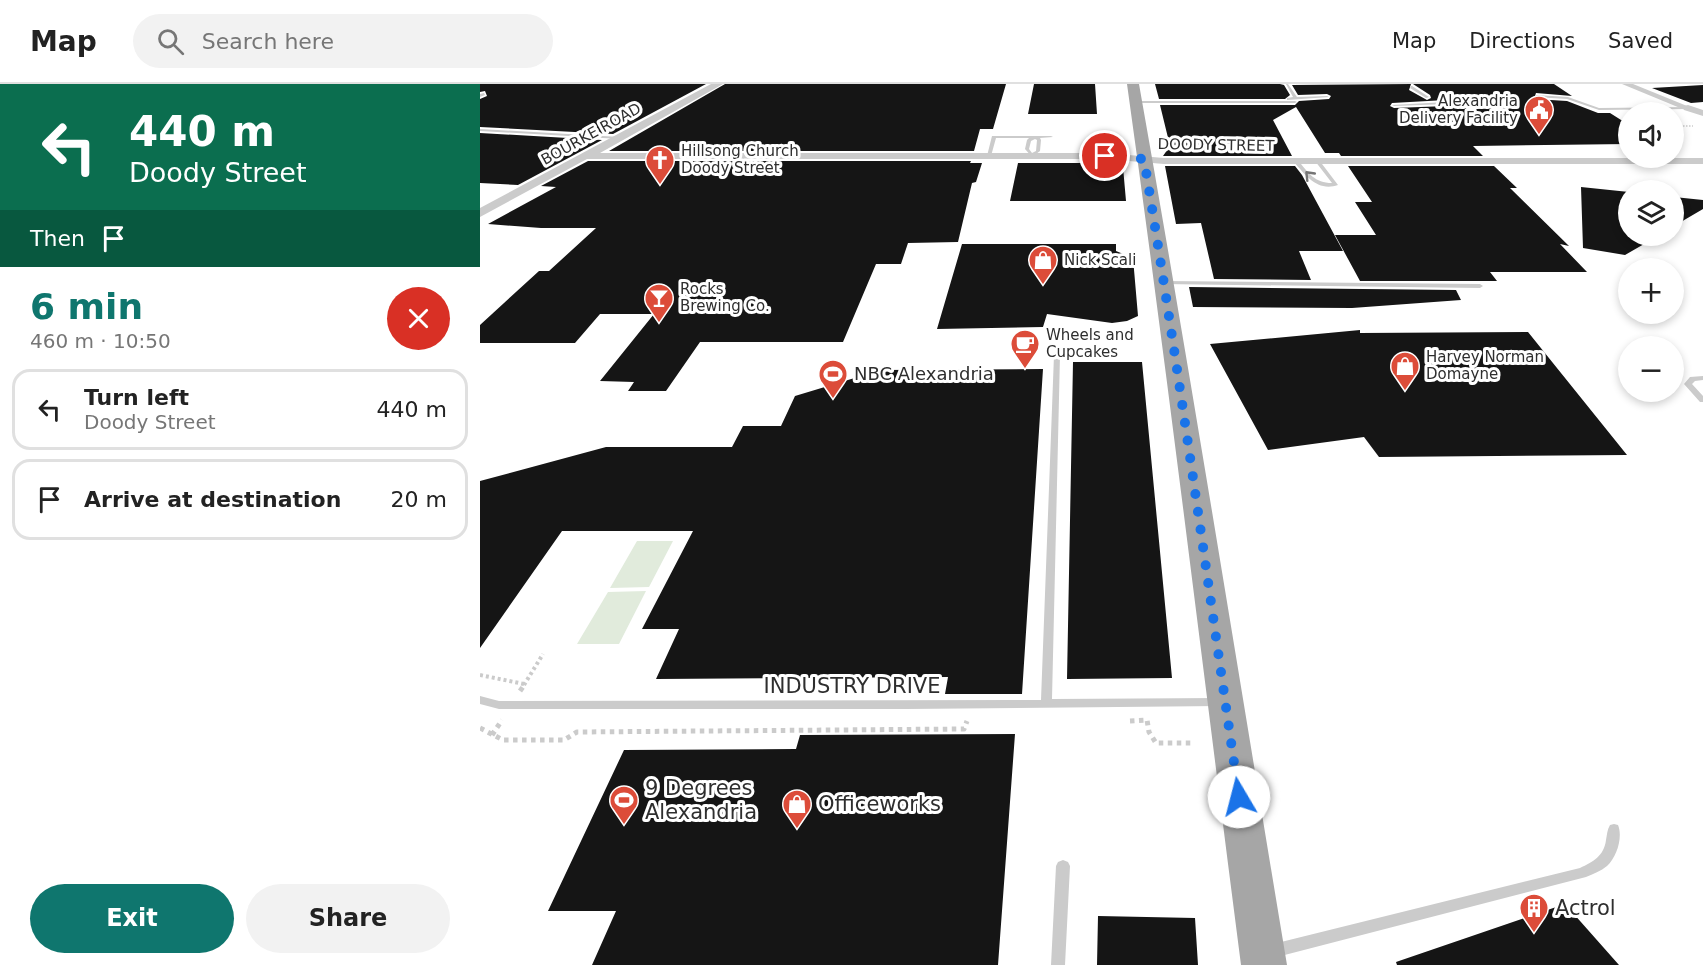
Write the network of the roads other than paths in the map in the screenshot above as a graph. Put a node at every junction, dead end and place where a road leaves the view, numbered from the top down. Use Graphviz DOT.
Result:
graph roads {
  1 [pos="718,84"];
  2 [pos="1133,84"];
  3 [pos="1626,84"];
  4 [pos="1287,85"];
  5 [pos="1411,87"];
  6 [pos="1536,96"];
  7 [pos="1327,97"];
  8 [pos="1427,97"];
  9 [pos="1434,97"];
  10 [pos="1295,100"];
  11 [pos="1136,102"];
  12 [pos="1612,102"];
  13 [pos="1434,103"];
  14 [pos="1446,103"];
  15 [pos="1394,105"];
  16 [pos="1587,105"];
  17 [pos="1703,107"];
  18 [pos="1688,108"];
  19 [pos="1703,113"];
  20 [pos="480,130"];
  21 [pos="1035,137"];
  22 [pos="1051,137"];
  23 [pos="620,138"];
  24 [pos="586,156"];
  25 [pos="989,156"];
  26 [pos="1032,156"];
  27 [pos="1144,159"];
  28 [pos="1296,161"];
  29 [pos="1317,161"];
  30 [pos="1703,161"];
  31 [pos="480,213"];
  32 [pos="1164,283"];
  33 [pos="1480,286"];
  34 [pos="1057,355"];
  35 [pos="1703,378"];
  36 [pos="1703,400"];
  37 [pos="480,700"];
  38 [pos="1225,702"];
  39 [pos="1046,704"];
  40 [pos="1614,829"];
  41 [pos="1063,866"];
  42 [pos="1263,959"];
  43 [pos="1058,965"];
  1 -- 23 [label="street, BOURKE ROAD"];
  2 -- 11 [label="main road"];
  3 -- 18 [label="street"];
  4 -- 10 [label="lane"];
  5 -- 8 [label="lane"];
  6 -- 16 [label="lane"];
  7 -- 10 [label="lane"];
  8 -- 9 [label="lane"];
  8 -- 13 [label="lane"];
  10 -- 11 [label="lane"];
  11 -- 27 [label="main road"];
  12 -- 16 [label="lane"];
  13 -- 14 [label="lane"];
  13 -- 15 [label="lane"];
  16 -- 18 [label="lane"];
  17 -- 18 [label="street"];
  18 -- 19 [label="street"];
  20 -- 23 [label="lane"];
  21 -- 22 [label="lane"];
  21 -- 25 [label="lane"];
  21 -- 26 [label="lane"];
  21 -- 26 [label="lane"];
  23 -- 24 [label="street, BOURKE ROAD"];
  24 -- 25 [label="street, DOODY STREET"];
  24 -- 31 [label="street, BOURKE ROAD"];
  25 -- 26 [label="street, DOODY STREET"];
  26 -- 27 [label="street, DOODY STREET"];
  27 -- 28 [label="street, DOODY STREET"];
  27 -- 32 [label="main road"];
  28 -- 29 [label="street, DOODY STREET"];
  29 -- 28 [label="lane, one-way"];
  29 -- 30 [label="street, DOODY STREET"];
  32 -- 33 [label="lane"];
  32 -- 38 [label="main road"];
  34 -- 39 [label="lane"];
  35 -- 36 [label="lane"];
  37 -- 39 [label="lane, INDUSTRY DRIVE"];
  38 -- 39 [label="lane, INDUSTRY DRIVE"];
  38 -- 42 [label="main road"];
  40 -- 42 [label="lane"];
  41 -- 43 [label="lane"];
}
